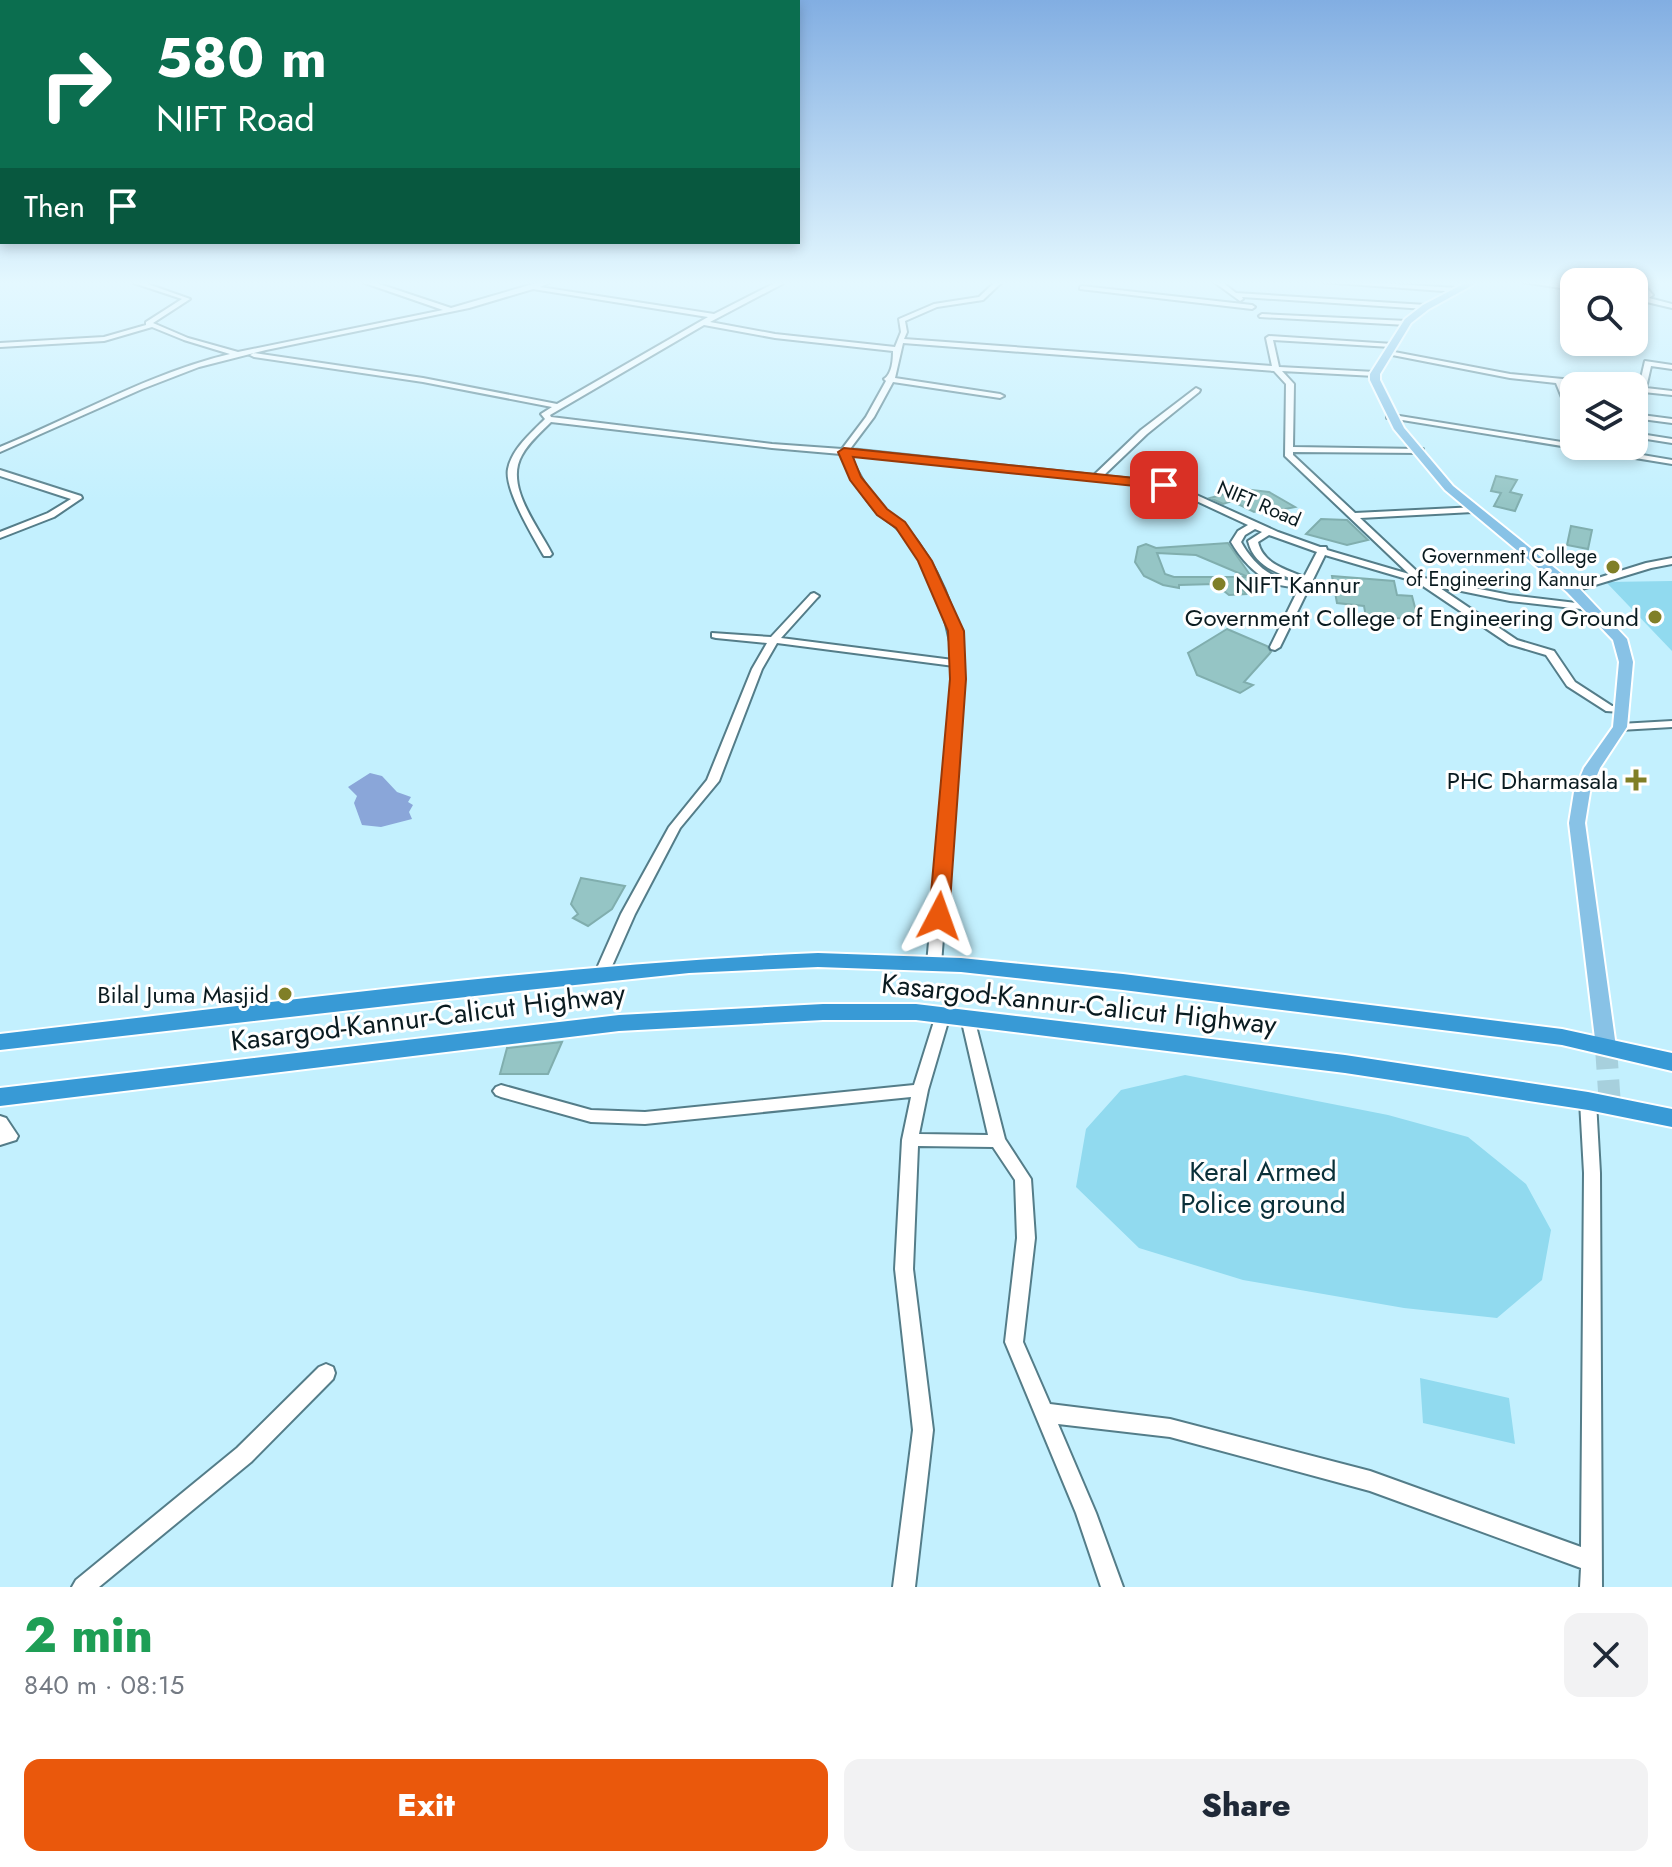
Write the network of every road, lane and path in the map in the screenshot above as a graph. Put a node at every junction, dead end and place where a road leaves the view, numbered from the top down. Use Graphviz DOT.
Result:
graph roads {
  1 [pos="236,356"];
  2 [pos="256,356"];
  3 [pos="648,356"];
  4 [pos="897,356"];
  5 [pos="1112,356"];
  6 [pos="1273,356"];
  7 [pos="1386,356"];
  8 [pos="1418,356"];
  9 [pos="1672,367"];
  10 [pos="1276,369"];
  11 [pos="1645,372"];
  12 [pos="1375,374"];
  13 [pos="888,379"];
  14 [pos="1559,382"];
  15 [pos="1196,390"];
  16 [pos="1648,390"];
  17 [pos="1672,393"];
  18 [pos="1000,396"];
  19 [pos="554,405"];
  20 [pos="1390,416"];
  21 [pos="1648,418"];
  22 [pos="549,419"];
  23 [pos="1672,421"];
  24 [pos="1648,437"];
  25 [pos="1672,441"];
  26 [pos="1560,443"];
  27 [pos="1288,449"];
  28 [pos="0,450"];
  29 [pos="1420,451"];
  30 [pos="844,452"];
  31 [pos="1648,458"];
  32 [pos="1672,462"];
  33 [pos="0,473"];
  34 [pos="1096,478"];
  35 [pos="1473,509"];
  36 [pos="1353,516"];
  37 [pos="1255,525"];
  38 [pos="1269,531"];
  39 [pos="0,535"];
  40 [pos="1323,549"];
  41 [pos="547,554"];
  42 [pos="1672,561"];
  43 [pos="1422,581"];
  44 [pos="1572,589"];
  45 [pos="814,596"];
  46 [pos="1590,607"];
  47 [pos="716,635"];
  48 [pos="774,640"];
  49 [pos="1275,647"];
  50 [pos="959,664"];
  51 [pos="1621,709"];
  52 [pos="1672,724"];
  53 [pos="1620,727"];
  54 [pos="934,964"];
  55 [pos="601,975"];
  56 [pos="943,1015"];
  57 [pos="968,1018"];
  58 [pos="0,1042"];
  59 [pos="1606,1047"];
  60 [pos="1672,1062"];
  61 [pos="920,1090"];
  62 [pos="501,1091"];
  63 [pos="0,1097"];
  64 [pos="1588,1101"];
  65 [pos="1672,1118"];
  66 [pos="0,1122"];
  67 [pos="0,1139"];
  68 [pos="910,1140"];
  69 [pos="997,1141"];
  70 [pos="326,1373"];
  71 [pos="1045,1413"];
  72 [pos="1588,1560"];
  73 [pos="83,1587"];
  74 [pos="904,1587"];
  75 [pos="1112,1587"];
  76 [pos="1591,1587"];
  1 -- 28 [label="street"];
  2 -- 19 [label="street"];
  3 -- 19 [label="street"];
  4 -- 13 [label="street"];
  5 -- 10 [label="street"];
  6 -- 10 [label="street"];
  7 -- 12 [label="main road"];
  8 -- 14 [label="street"];
  9 -- 11 [label="street"];
  10 -- 12 [label="street"];
  10 -- 27 [label="street"];
  12 -- 20 [label="main road"];
  13 -- 18 [label="street"];
  13 -- 30 [label="street"];
  15 -- 34 [label="street"];
  16 -- 17 [label="street"];
  19 -- 22 [label="street"];
  20 -- 26 [label="street"];
  20 -- 29 [label="main road"];
  21 -- 23 [label="street"];
  22 -- 30 [label="street, NIFT Road"];
  22 -- 41 [label="street"];
  24 -- 25 [label="street"];
  27 -- 29 [label="street"];
  27 -- 36 [label="street"];
  29 -- 35 [label="main road"];
  30 -- 34 [label="street, NIFT Road"];
  30 -- 50 [label="street"];
  31 -- 32 [label="street"];
  33 -- 39 [label="street"];
  34 -- 37 [label="street, NIFT Road"];
  35 -- 36 [label="street"];
  35 -- 44 [label="main road"];
  36 -- 43 [label="street"];
  37 -- 38 [label="street, NIFT Road"];
  37 -- 38 [label="street"];
  38 -- 40 [label="street, NIFT Road"];
  40 -- 43 [label="street, NIFT Road"];
  40 -- 49 [label="street"];
  42 -- 44 [label="street"];
  43 -- 46 [label="street, NIFT Road"];
  43 -- 51 [label="street"];
  44 -- 46 [label="main road"];
  45 -- 48 [label="street"];
  46 -- 51 [label="main road"];
  47 -- 48 [label="street"];
  48 -- 50 [label="street"];
  48 -- 55 [label="street"];
  50 -- 54 [label="street"];
  51 -- 53 [label="main road"];
  52 -- 53 [label="street"];
  53 -- 59 [label="main road"];
  54 -- 55 [label="highway, Kasargod-Kannur-Calicut Highway"];
  54 -- 59 [label="highway, Kasargod-Kannur-Calicut Highway"];
  55 -- 58 [label="highway, Kasargod-Kannur-Calicut Highway"];
  56 -- 57 [label="highway, Kasargod-Kannur-Calicut Highway"];
  56 -- 61 [label="street"];
  56 -- 63 [label="highway, Kasargod-Kannur-Calicut Highway"];
  57 -- 64 [label="highway, Kasargod-Kannur-Calicut Highway"];
  57 -- 69 [label="street"];
  59 -- 60 [label="highway, Kasargod-Kannur-Calicut Highway"];
  61 -- 62 [label="street"];
  61 -- 68 [label="street"];
  64 -- 65 [label="highway, Kasargod-Kannur-Calicut Highway"];
  64 -- 72 [label="street"];
  66 -- 67 [label="street"];
  68 -- 69 [label="street"];
  68 -- 74 [label="street"];
  69 -- 71 [label="street"];
  70 -- 73 [label="street"];
  71 -- 72 [label="street"];
  71 -- 75 [label="street"];
  72 -- 76 [label="street"];
}
